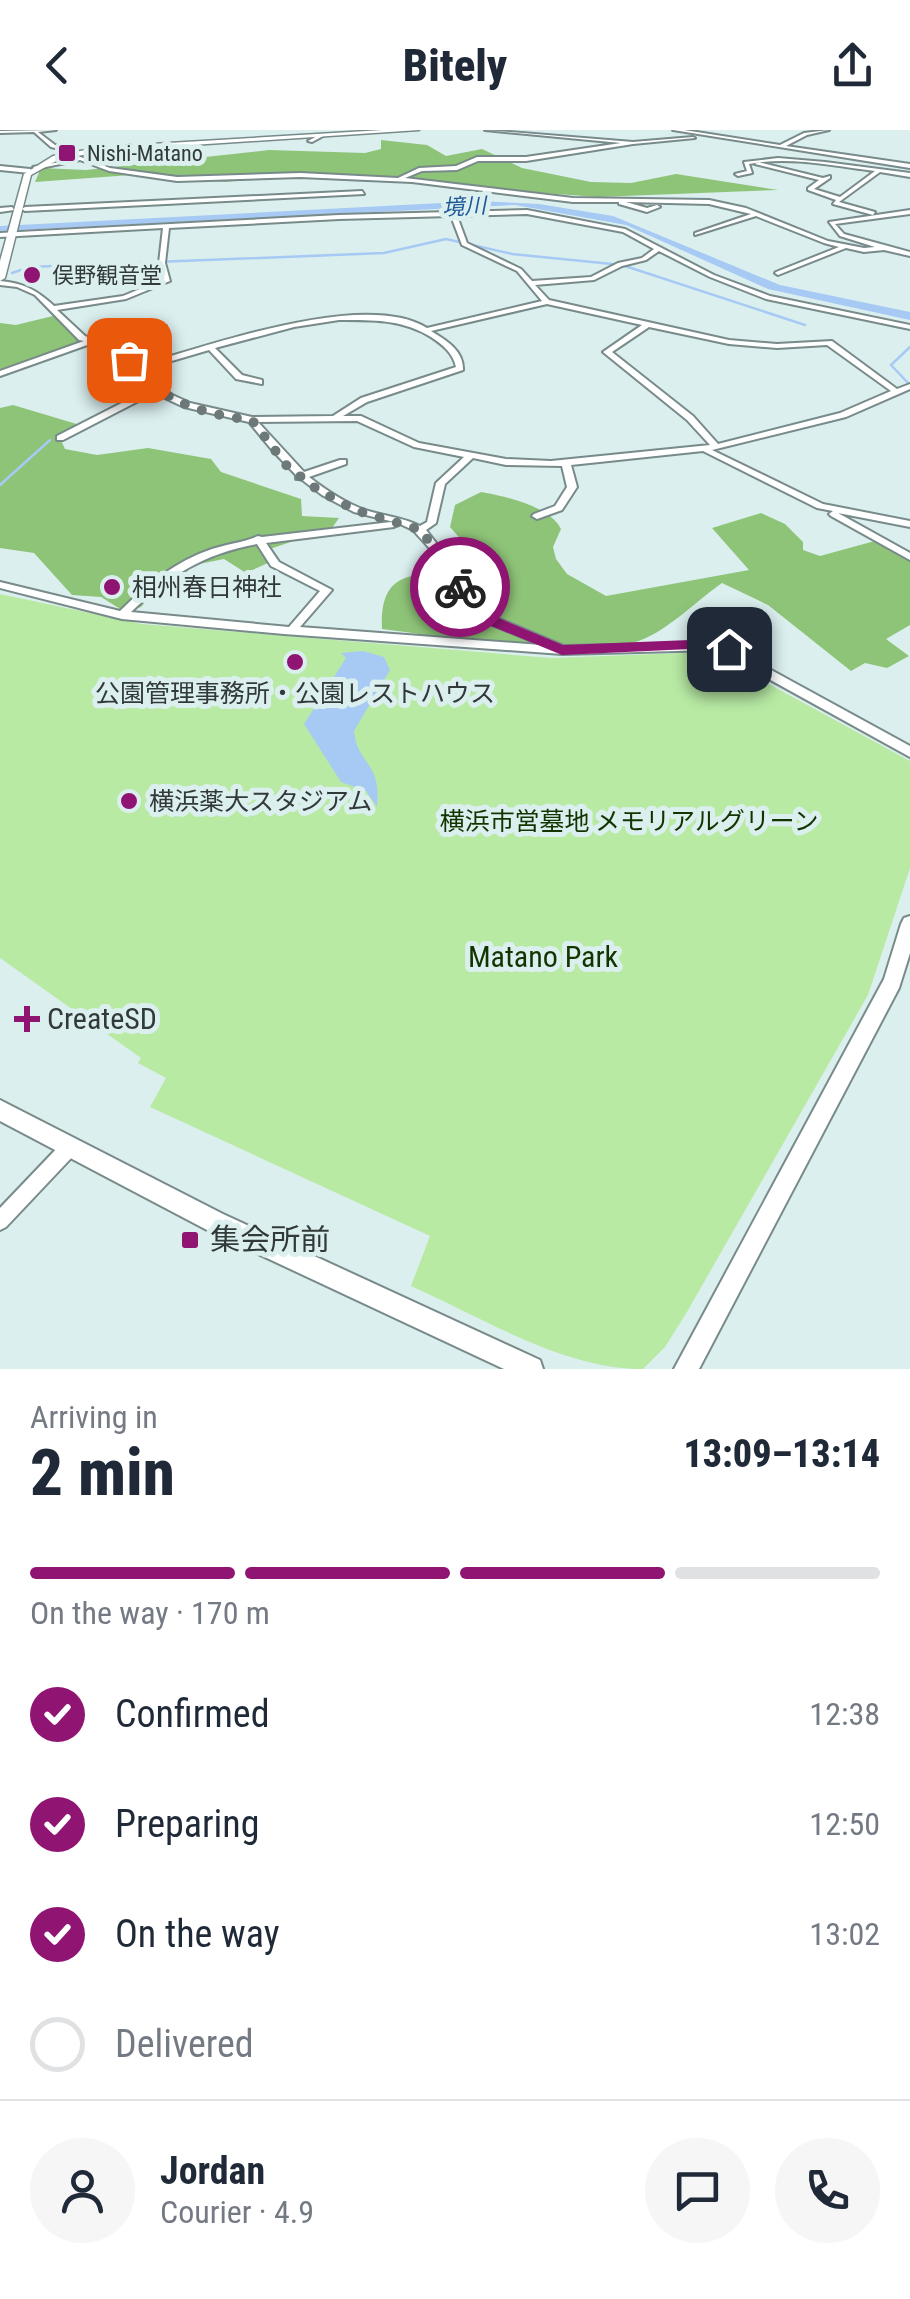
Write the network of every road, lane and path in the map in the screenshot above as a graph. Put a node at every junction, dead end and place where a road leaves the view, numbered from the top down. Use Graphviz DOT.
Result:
graph roads {
  1 [pos="54,130"];
  2 [pos="416,130"];
  3 [pos="491,130"];
  4 [pos="585,130"];
  5 [pos="675,130"];
  6 [pos="516,131"];
  7 [pos="0,132"];
  8 [pos="36,133"];
  9 [pos="712,133"];
  10 [pos="827,134"];
  11 [pos="322,136"];
  12 [pos="575,136"];
  13 [pos="310,141"];
  14 [pos="633,143"];
  15 [pos="784,146"];
  16 [pos="808,150"];
  17 [pos="895,152"];
  18 [pos="71,153"];
  19 [pos="86,158"];
  20 [pos="774,158"];
  21 [pos="749,162"];
  22 [pos="891,163"];
  23 [pos="910,166"];
  24 [pos="842,168"];
  25 [pos="33,169"];
  26 [pos="0,170"];
  27 [pos="877,172"];
  28 [pos="738,174"];
  29 [pos="910,175"];
  30 [pos="400,180"];
  31 [pos="824,180"];
  32 [pos="368,182"];
  33 [pos="636,198"];
  34 [pos="608,199"];
  35 [pos="840,199"];
  36 [pos="26,208"];
  37 [pos="12,209"];
  38 [pos="0,210"];
  39 [pos="453,212"];
  40 [pos="910,212"];
  41 [pos="756,214"];
  42 [pos="884,216"];
  43 [pos="166,226"];
  44 [pos="14,230"];
  45 [pos="696,234"];
  46 [pos="0,235"];
  47 [pos="844,247"];
  48 [pos="884,248"];
  49 [pos="658,249"];
  50 [pos="910,254"];
  51 [pos="778,273"];
  52 [pos="0,281"];
  53 [pos="531,282"];
  54 [pos="546,302"];
  55 [pos="56,308"];
  56 [pos="648,325"];
  57 [pos="910,327"];
  58 [pos="162,328"];
  59 [pos="430,329"];
  60 [pos="91,341"];
  61 [pos="106,346"];
  62 [pos="211,348"];
  63 [pos="134,369"];
  64 [pos="0,374"];
  65 [pos="259,382"];
  66 [pos="908,386"];
  67 [pos="154,390"];
  68 [pos="894,390"];
  69 [pos="333,419"];
  70 [pos="252,420"];
  71 [pos="60,438"];
  72 [pos="716,447"];
  73 [pos="698,449"];
  74 [pos="470,456"];
  75 [pos="343,462"];
  76 [pos="566,462"];
  77 [pos="299,476"];
  78 [pos="820,506"];
  79 [pos="537,516"];
  80 [pos="910,524"];
  81 [pos="403,525"];
  82 [pos="421,530"];
  83 [pos="258,539"];
  84 [pos="910,557"];
  85 [pos="0,585"];
  86 [pos="122,616"];
  87 [pos="292,630"];
  88 [pos="562,650"];
  89 [pos="910,752"];
  90 [pos="910,924"];
  91 [pos="0,1110"];
  92 [pos="68,1149"];
  93 [pos="0,1221"];
  94 [pos="530,1369"];
  95 [pos="686,1369"];
  1 -- 8 [label="street"];
  2 -- 11 [label="main road"];
  3 -- 6 [label="street"];
  4 -- 12 [label="street"];
  5 -- 9 [label="street"];
  6 -- 12 [label="street"];
  7 -- 8 [label="street"];
  8 -- 18 [label="street"];
  9 -- 14 [label="street"];
  9 -- 15 [label="street"];
  10 -- 15 [label="street"];
  10 -- 16 [label="street"];
  11 -- 13 [label="street"];
  11 -- 18 [label="main road"];
  12 -- 14 [label="street"];
  14 -- 30 [label="street"];
  15 -- 16 [label="street"];
  15 -- 20 [label="street"];
  16 -- 22 [label="street"];
  17 -- 22 [label="street"];
  18 -- 19 [label="street"];
  18 -- 25 [label="main road"];
  19 -- 25 [label="street"];
  19 -- 32 [label="street"];
  20 -- 21 [label="street"];
  20 -- 24 [label="street"];
  21 -- 28 [label="street"];
  21 -- 31 [label="street"];
  22 -- 23 [label="street"];
  24 -- 27 [label="street"];
  24 -- 31 [label="street"];
  25 -- 26 [label="street"];
  25 -- 44 [label="main road"];
  27 -- 29 [label="street"];
  27 -- 35 [label="street"];
  30 -- 32 [label="street"];
  30 -- 34 [label="street"];
  31 -- 35 [label="street"];
  32 -- 36 [label="street"];
  33 -- 34 [label="street"];
  33 -- 34 [label="street"];
  33 -- 41 [label="street"];
  35 -- 42 [label="street"];
  37 -- 38 [label="street"];
  39 -- 43 [label="street"];
  39 -- 49 [label="street"];
  39 -- 53 [label="street"];
  40 -- 42 [label="street"];
  41 -- 45 [label="street"];
  41 -- 47 [label="street"];
  42 -- 48 [label="street"];
  43 -- 44 [label="street"];
  43 -- 55 [label="street"];
  44 -- 46 [label="street"];
  44 -- 52 [label="main road"];
  47 -- 48 [label="street"];
  47 -- 51 [label="street"];
  48 -- 50 [label="street"];
  49 -- 53 [label="street"];
  49 -- 57 [label="street"];
  52 -- 55 [label="street"];
  53 -- 54 [label="street"];
  54 -- 56 [label="street"];
  54 -- 59 [label="street"];
  55 -- 60 [label="street"];
  56 -- 68 [label="street"];
  56 -- 72 [label="street"];
  58 -- 61 [label="street"];
  59 -- 62 [label="street"];
  59 -- 69 [label="street"];
  60 -- 61 [label="street"];
  60 -- 64 [label="street"];
  61 -- 63 [label="street"];
  62 -- 63 [label="street"];
  62 -- 65 [label="street"];
  63 -- 67 [label="street"];
  66 -- 68 [label="street"];
  67 -- 70 [label="street"];
  67 -- 71 [label="street"];
  68 -- 72 [label="street"];
  69 -- 70 [label="street"];
  69 -- 74 [label="street"];
  70 -- 77 [label="street"];
  72 -- 73 [label="street"];
  73 -- 76 [label="street"];
  73 -- 78 [label="street"];
  74 -- 76 [label="street"];
  74 -- 82 [label="street"];
  75 -- 77 [label="street"];
  76 -- 79 [label="street"];
  77 -- 81 [label="street"];
  78 -- 80 [label="street"];
  78 -- 84 [label="street"];
  81 -- 82 [label="street"];
  81 -- 83 [label="street"];
  82 -- 88 [label="street"];
  83 -- 86 [label="street"];
  83 -- 87 [label="street"];
  85 -- 86 [label="street"];
  86 -- 87 [label="street"];
  87 -- 88 [label="street"];
  88 -- 89 [label="street"];
  90 -- 95 [label="street"];
  91 -- 92 [label="street"];
  92 -- 93 [label="street"];
  92 -- 94 [label="street"];
}
